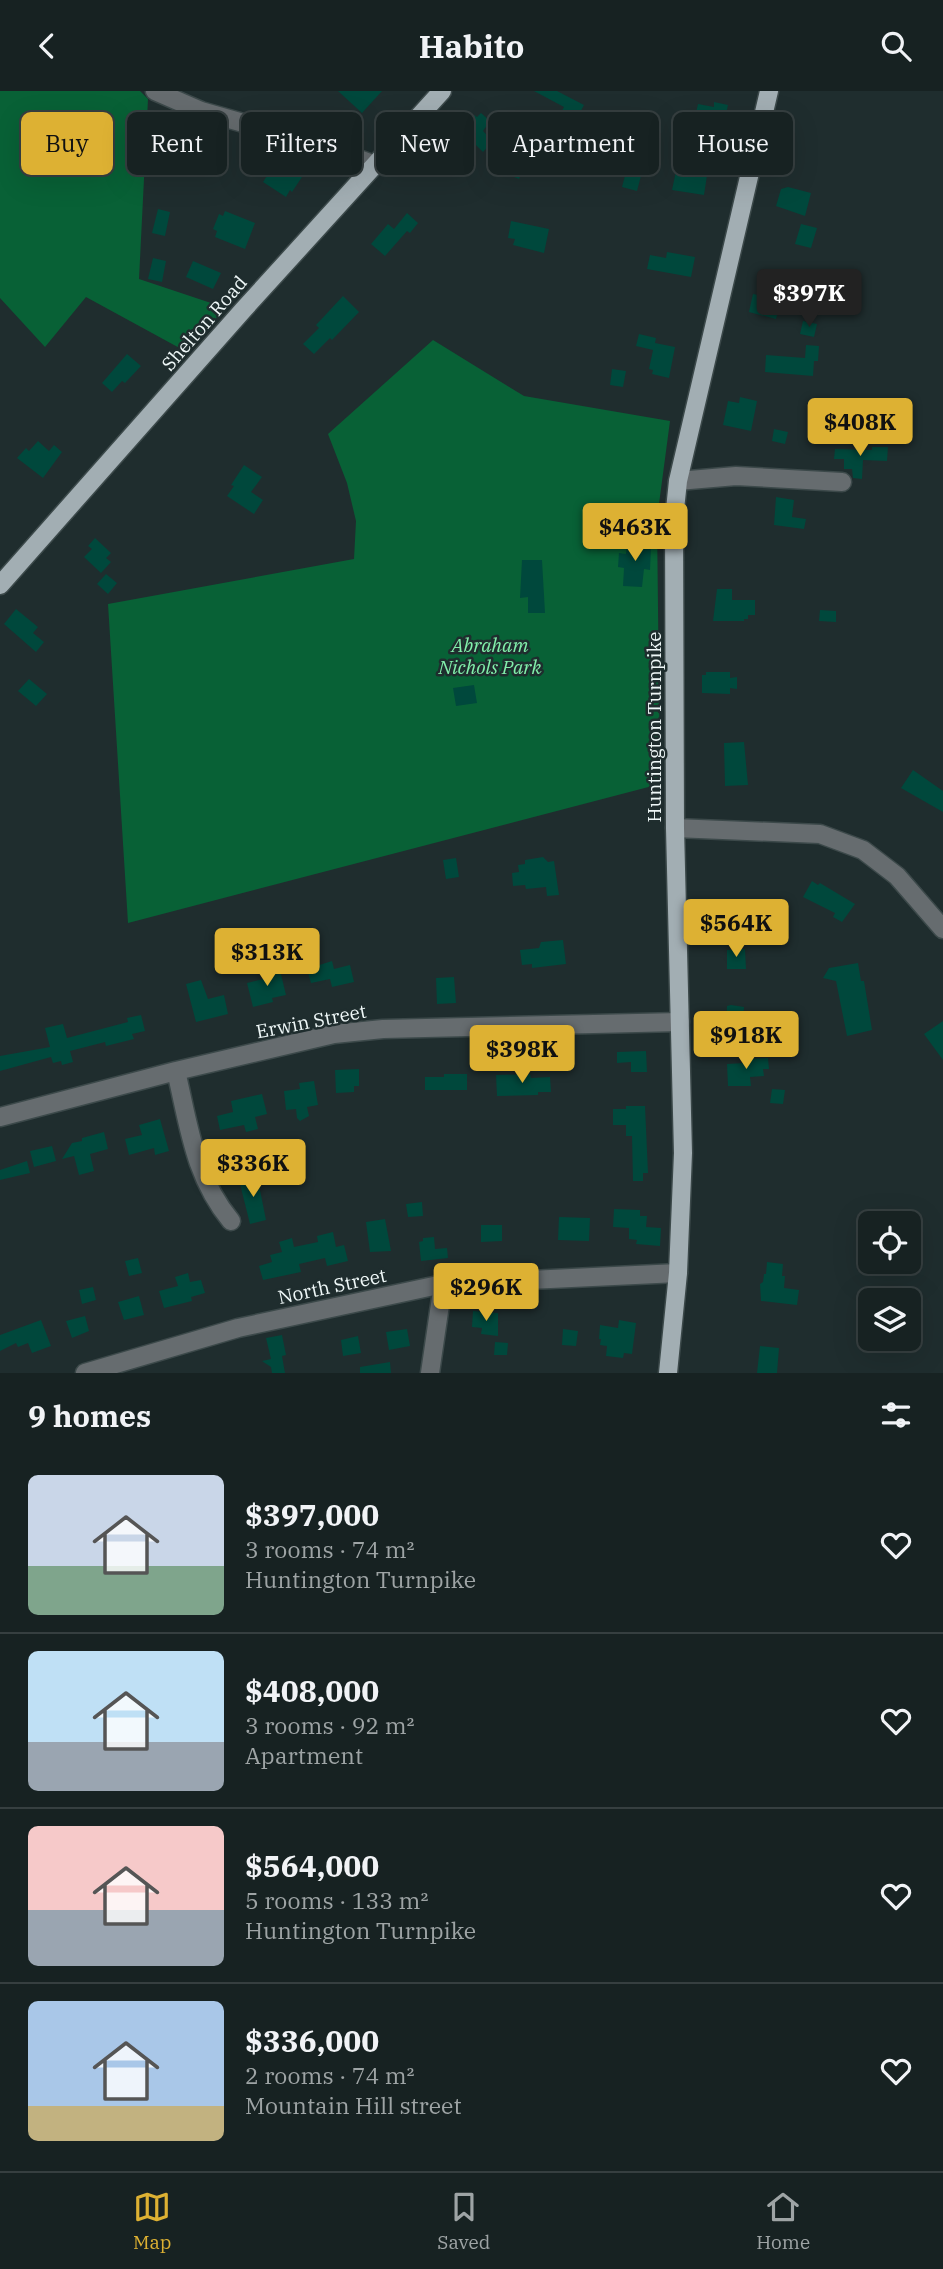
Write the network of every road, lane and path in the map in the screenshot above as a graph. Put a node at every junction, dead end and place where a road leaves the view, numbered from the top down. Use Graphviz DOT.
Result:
graph roads {
  1 [pos="155,91"];
  2 [pos="442,91"];
  3 [pos="769,91"];
  4 [pos="375,165"];
  5 [pos="678,481"];
  6 [pos="842,482"];
  7 [pos="0,585"];
  8 [pos="675,828"];
  9 [pos="943,929"];
  10 [pos="680,1022"];
  11 [pos="176,1071"];
  12 [pos="0,1117"];
  13 [pos="231,1221"];
  14 [pos="678,1273"];
  15 [pos="443,1284"];
  16 [pos="85,1373"];
  17 [pos="430,1373"];
  18 [pos="668,1373"];
  1 -- 4 [label="street"];
  2 -- 4 [label="main road, Shelton Road"];
  3 -- 5 [label="main road, Huntington Turnpike"];
  4 -- 7 [label="main road, Shelton Road"];
  5 -- 6 [label="street"];
  5 -- 8 [label="main road, Huntington Turnpike"];
  8 -- 9 [label="street"];
  8 -- 10 [label="main road, Huntington Turnpike"];
  10 -- 11 [label="street, Erwin Street"];
  10 -- 14 [label="main road, Huntington Turnpike"];
  11 -- 12 [label="street, Erwin Street"];
  11 -- 13 [label="street"];
  14 -- 15 [label="street, North Street"];
  14 -- 18 [label="main road, Huntington Turnpike"];
  15 -- 16 [label="street, North Street"];
  15 -- 17 [label="street"];
}
